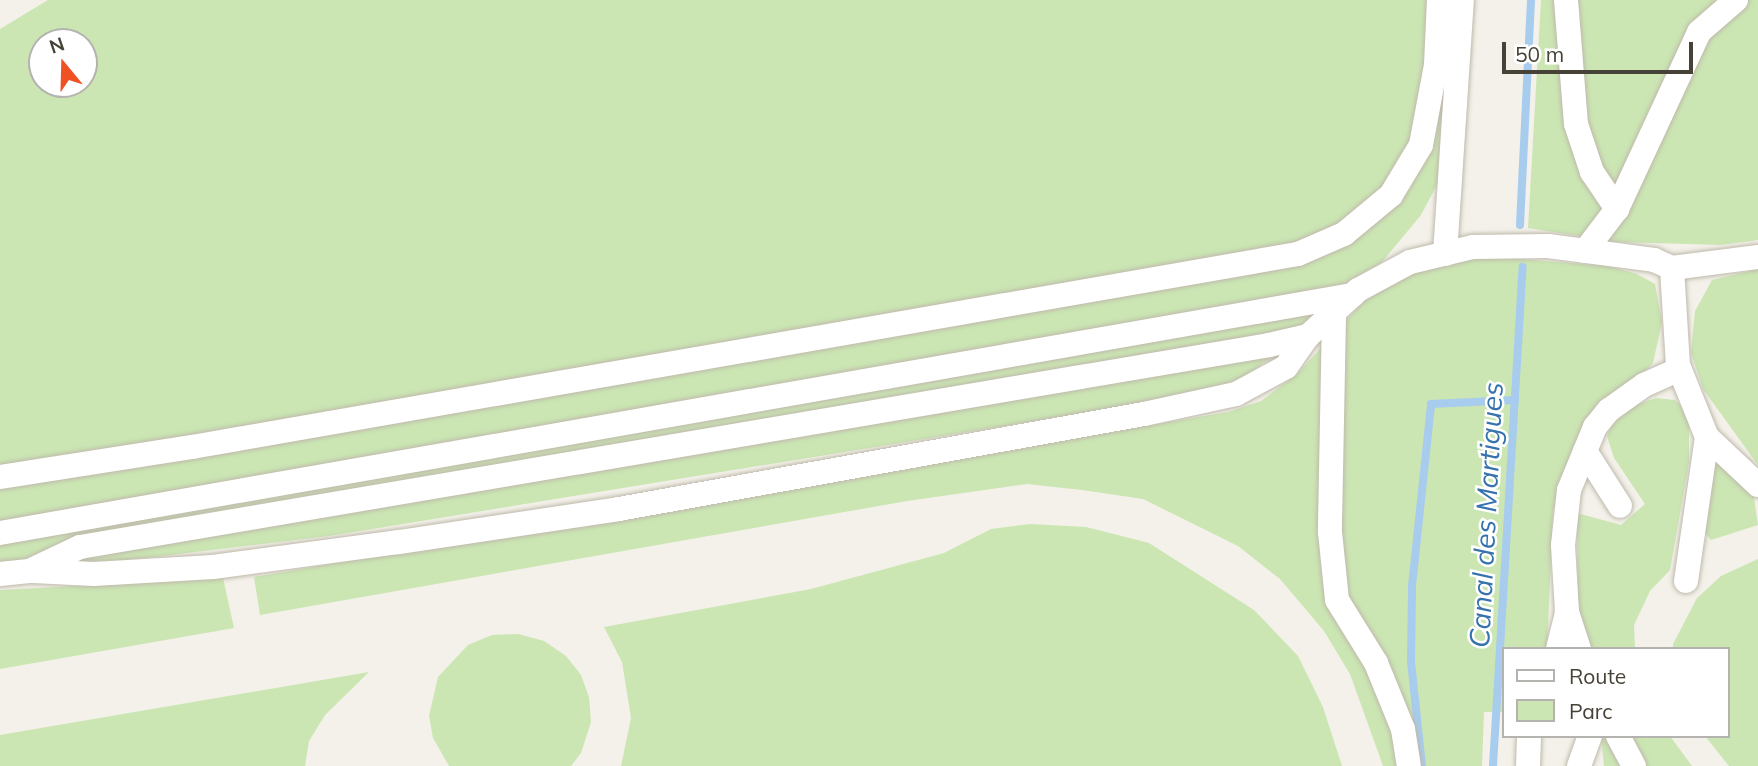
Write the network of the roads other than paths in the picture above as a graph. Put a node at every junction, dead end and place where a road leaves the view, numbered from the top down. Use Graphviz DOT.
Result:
graph roads {
  1 [pos="1439,0"];
  2 [pos="1462,0"];
  3 [pos="1566,0"];
  4 [pos="1736,0"];
  5 [pos="1617,209"];
  6 [pos="1585,251"];
  7 [pos="1445,254"];
  8 [pos="1758,257"];
  9 [pos="1672,268"];
  10 [pos="1353,295"];
  11 [pos="1334,316"];
  12 [pos="1308,336"];
  13 [pos="1680,369"];
  14 [pos="1707,436"];
  15 [pos="1585,451"];
  16 [pos="0,477"];
  17 [pos="1758,485"];
  18 [pos="1620,506"];
  19 [pos="0,533"];
  20 [pos="29,571"];
  21 [pos="0,574"];
  22 [pos="1686,580"];
  23 [pos="1567,611"];
  24 [pos="1558,647"];
  25 [pos="1578,647"];
  26 [pos="1529,738"];
  27 [pos="1590,738"];
  28 [pos="1590,738"];
  29 [pos="1619,738"];
  30 [pos="1409,766"];
  31 [pos="1528,766"];
  32 [pos="1579,766"];
  33 [pos="1596,766"];
  34 [pos="1634,766"];
  1 -- 16 [label="lane"];
  2 -- 7 [label="lane"];
  3 -- 5 [label="lane"];
  4 -- 5 [label="lane"];
  5 -- 6 [label="lane"];
  6 -- 7 [label="lane"];
  6 -- 9 [label="lane"];
  7 -- 10 [label="lane"];
  8 -- 9 [label="lane"];
  9 -- 13 [label="lane"];
  10 -- 11 [label="lane"];
  10 -- 19 [label="lane"];
  11 -- 12 [label="lane"];
  11 -- 30 [label="lane"];
  12 -- 20 [label="lane"];
  12 -- 20 [label="lane"];
  13 -- 14 [label="lane"];
  13 -- 15 [label="lane"];
  14 -- 17 [label="lane"];
  14 -- 22 [label="lane"];
  15 -- 18 [label="lane"];
  15 -- 23 [label="lane"];
  20 -- 21 [label="lane"];
  23 -- 24 [label="lane"];
  23 -- 25 [label="lane"];
  26 -- 31 [label="lane"];
  27 -- 32 [label="lane"];
  28 -- 33 [label="lane"];
  29 -- 34 [label="lane"];
}
